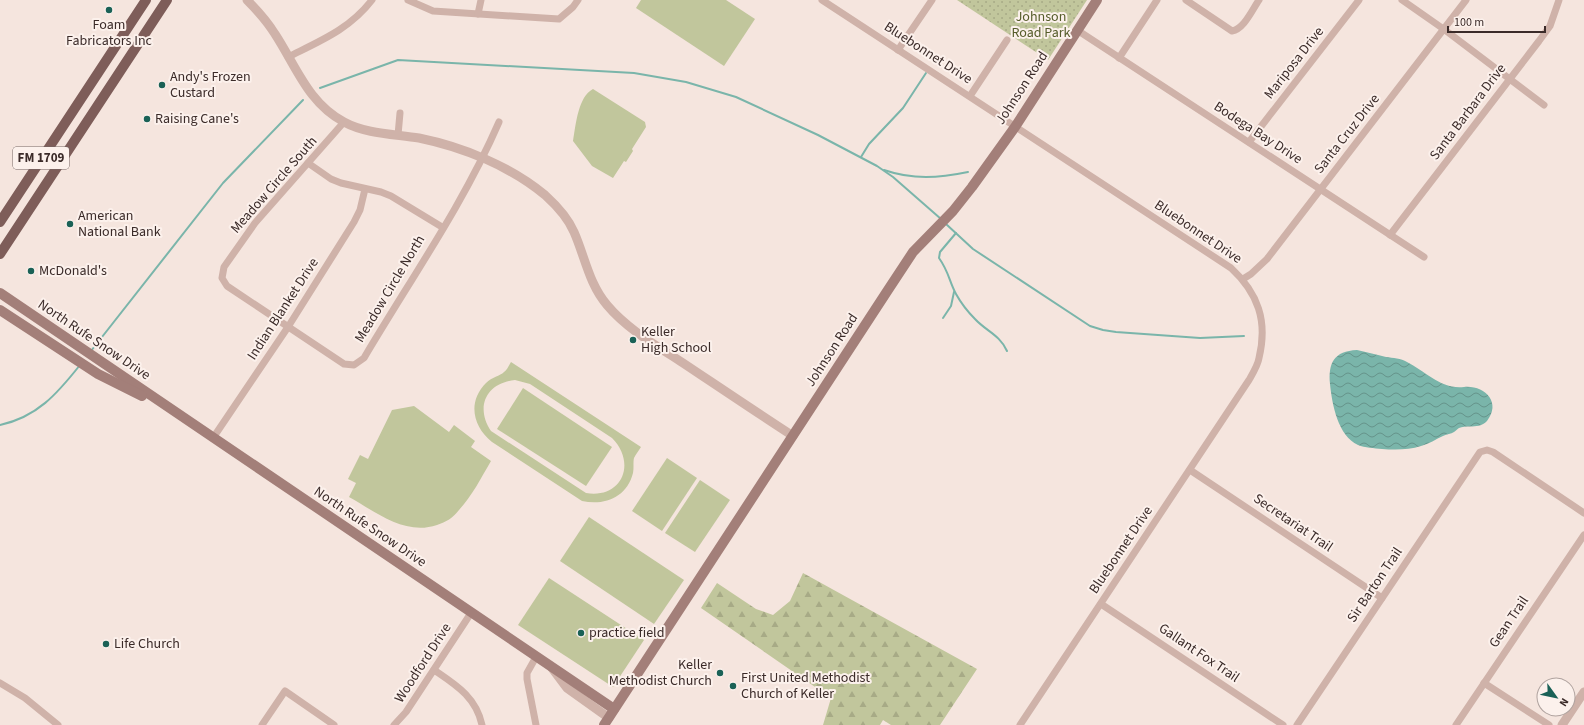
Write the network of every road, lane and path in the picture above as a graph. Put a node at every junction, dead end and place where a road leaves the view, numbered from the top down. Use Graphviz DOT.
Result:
graph roads {
  1 [pos="146,0"];
  2 [pos="167,0"];
  3 [pos="247,0"];
  4 [pos="372,0"];
  5 [pos="408,0"];
  6 [pos="481,0"];
  7 [pos="578,0"];
  8 [pos="932,0"];
  9 [pos="1097,0"];
  10 [pos="1157,0"];
  11 [pos="1186,0"];
  12 [pos="1259,0"];
  13 [pos="1359,0"];
  14 [pos="1402,0"];
  15 [pos="1466,0"];
  16 [pos="1559,0"];
  17 [pos="826,1"];
  18 [pos="478,14"];
  19 [pos="1077,30"];
  20 [pos="1445,30"];
  21 [pos="1007,40"];
  22 [pos="898,50"];
  23 [pos="288,57"];
  24 [pos="1119,58"];
  25 [pos="1509,80"];
  26 [pos="970,96"];
  27 [pos="1544,105"];
  28 [pos="74,110"];
  29 [pos="400,113"];
  30 [pos="90,118"];
  31 [pos="344,122"];
  32 [pos="499,122"];
  33 [pos="1015,127"];
  34 [pos="398,135"];
  35 [pos="1249,142"];
  36 [pos="483,157"];
  37 [pos="308,162"];
  38 [pos="366,189"];
  39 [pos="1320,189"];
  40 [pos="0,222"];
  41 [pos="442,227"];
  42 [pos="1390,235"];
  43 [pos="0,254"];
  44 [pos="1424,258"];
  45 [pos="1243,279"];
  46 [pos="0,292"];
  47 [pos="0,310"];
  48 [pos="43,322"];
  49 [pos="288,327"];
  50 [pos="35,333"];
  51 [pos="172,410"];
  52 [pos="793,436"];
  53 [pos="213,438"];
  54 [pos="1190,470"];
  55 [pos="1584,513"];
  56 [pos="1584,535"];
  57 [pos="1382,598"];
  58 [pos="1101,604"];
  59 [pos="471,613"];
  60 [pos="536,657"];
  61 [pos="434,670"];
  62 [pos="0,683"];
  63 [pos="1484,683"];
  64 [pos="1584,692"];
  65 [pos="609,718"];
  66 [pos="1024,724"];
  67 [pos="58,725"];
  68 [pos="262,725"];
  69 [pos="334,725"];
  70 [pos="394,725"];
  71 [pos="482,725"];
  72 [pos="536,725"];
  73 [pos="1283,725"];
  74 [pos="1297,725"];
  75 [pos="1456,725"];
  76 [pos="1550,725"];
  77 [pos="1562,725"];
  1 -- 28 [label="main road, FM 1709"];
  2 -- 30 [label="main road, FM 1709"];
  3 -- 23 [label="street"];
  4 -- 23 [label="street"];
  5 -- 18 [label="street"];
  6 -- 18 [label="street"];
  7 -- 18 [label="street"];
  8 -- 22 [label="street"];
  9 -- 19 [label="main road, Johnson Road"];
  10 -- 24 [label="street"];
  11 -- 12 [label="street"];
  13 -- 35 [label="street, Mariposa Drive"];
  14 -- 20 [label="street"];
  15 -- 20 [label="street, Santa Cruz Drive"];
  16 -- 25 [label="street, Santa Barbara Drive"];
  17 -- 22 [label="street, Bluebonnet Drive"];
  19 -- 24 [label="street, Bodega Bay Drive"];
  19 -- 33 [label="main road, Johnson Road"];
  20 -- 25 [label="street"];
  20 -- 39 [label="street, Santa Cruz Drive"];
  21 -- 26 [label="street"];
  22 -- 26 [label="street, Bluebonnet Drive"];
  23 -- 31 [label="street"];
  24 -- 35 [label="street, Bodega Bay Drive"];
  25 -- 27 [label="street"];
  25 -- 42 [label="street, Santa Barbara Drive"];
  26 -- 33 [label="street, Bluebonnet Drive"];
  28 -- 30 [label="main road"];
  28 -- 40 [label="main road, FM 1709"];
  29 -- 34 [label="street"];
  30 -- 43 [label="main road, FM 1709"];
  31 -- 34 [label="street"];
  31 -- 37 [label="street, Meadow Circle South"];
  32 -- 36 [label="street, Meadow Circle North"];
  33 -- 45 [label="street, Bluebonnet Drive"];
  33 -- 52 [label="main road, Johnson Road"];
  34 -- 36 [label="street"];
  35 -- 39 [label="street, Bodega Bay Drive"];
  36 -- 41 [label="street, Meadow Circle North"];
  36 -- 52 [label="street"];
  37 -- 38 [label="street"];
  37 -- 49 [label="street, Meadow Circle South"];
  38 -- 41 [label="street"];
  38 -- 49 [label="street, Indian Blanket Drive"];
  39 -- 42 [label="street, Bodega Bay Drive"];
  39 -- 45 [label="street, Santa Cruz Drive"];
  41 -- 49 [label="street, Meadow Circle North"];
  42 -- 44 [label="street, Bodega Bay Drive"];
  45 -- 54 [label="street, Bluebonnet Drive"];
  46 -- 48 [label="main road, North Rufe Snow Drive"];
  47 -- 50 [label="main road, North Rufe Snow Drive"];
  48 -- 50 [label="main road"];
  48 -- 51 [label="main road, North Rufe Snow Drive"];
  49 -- 53 [label="street, Indian Blanket Drive"];
  50 -- 51 [label="main road, North Rufe Snow Drive"];
  51 -- 53 [label="main road, North Rufe Snow Drive"];
  52 -- 65 [label="main road, Johnson Road"];
  53 -- 59 [label="main road, North Rufe Snow Drive"];
  54 -- 57 [label="street, Secretariat Trail"];
  54 -- 58 [label="street, Bluebonnet Drive"];
  55 -- 57 [label="street, Sir Barton Trail"];
  56 -- 63 [label="street, Gean Trail"];
  57 -- 74 [label="street, Sir Barton Trail"];
  58 -- 66 [label="street, Bluebonnet Drive"];
  58 -- 73 [label="street, Gallant Fox Trail"];
  59 -- 60 [label="main road, North Rufe Snow Drive"];
  59 -- 61 [label="street, Woodford Drive"];
  60 -- 65 [label="main road, North Rufe Snow Drive"];
  60 -- 72 [label="street"];
  61 -- 70 [label="street, Woodford Drive"];
  61 -- 71 [label="street"];
  62 -- 67 [label="street"];
  63 -- 75 [label="street, Gean Trail"];
  63 -- 76 [label="street"];
  64 -- 77 [label="street"];
  68 -- 69 [label="street"];
}
